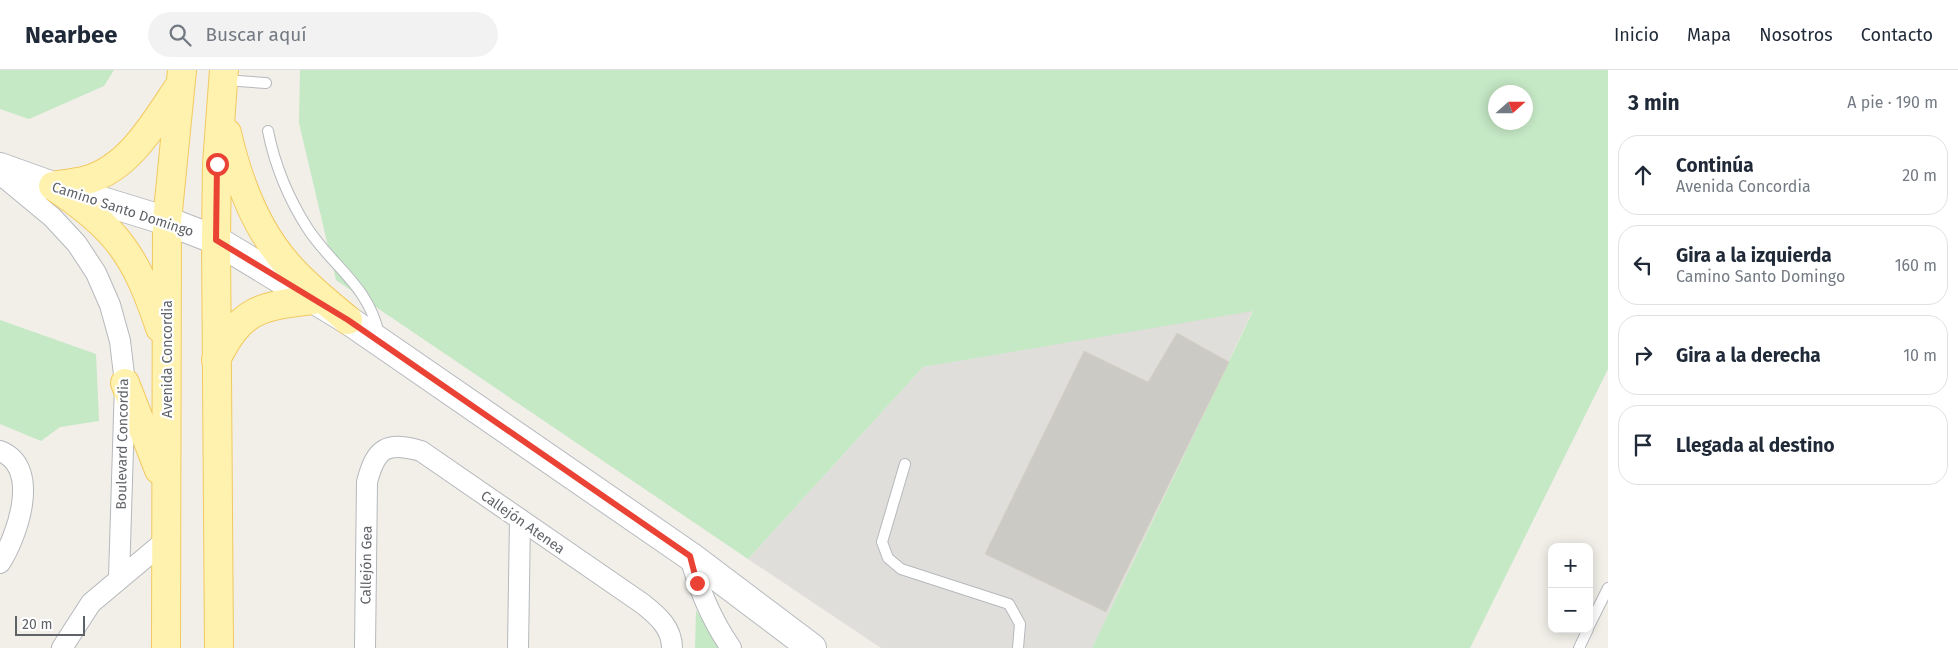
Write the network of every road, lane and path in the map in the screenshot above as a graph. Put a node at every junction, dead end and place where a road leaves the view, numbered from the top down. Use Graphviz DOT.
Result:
graph roads {
  1 [pos="186,75"];
  2 [pos="223,81"];
  3 [pos="266,83"];
  4 [pos="268,131"];
  5 [pos="0,167"];
  6 [pos="0,174"];
  7 [pos="53,186"];
  8 [pos="192,231"];
  9 [pos="313,300"];
  10 [pos="348,320"];
  11 [pos="380,343"];
  12 [pos="167,350"];
  13 [pos="216,362"];
  14 [pos="126,383"];
  15 [pos="217,440"];
  16 [pos="0,452"];
  17 [pos="905,464"];
  18 [pos="367,482"];
  19 [pos="165,487"];
  20 [pos="520,519"];
  21 [pos="165,541"];
  22 [pos="690,556"];
  23 [pos="0,562"];
  24 [pos="119,578"];
  25 [pos="1608,588"];
  26 [pos="1593,620"];
  27 [pos="1586,633"];
  28 [pos="62,648"];
  29 [pos="166,648"];
  30 [pos="219,648"];
  31 [pos="365,648"];
  32 [pos="518,648"];
  33 [pos="672,648"];
  34 [pos="731,648"];
  35 [pos="812,648"];
  36 [pos="1018,648"];
  37 [pos="1579,648"];
  1 -- 7 [label="main road"];
  1 -- 8 [label="main road, Avenida Concordia"];
  2 -- 3 [label="lane"];
  2 -- 8 [label="main road, Avenida Concordia"];
  2 -- 10 [label="main road"];
  4 -- 11 [label="lane"];
  5 -- 7 [label="street, Camino Santo Domingo"];
  6 -- 14 [label="street, Boulevard Concordia"];
  7 -- 8 [label="street, Camino Santo Domingo"];
  7 -- 12 [label="main road"];
  8 -- 9 [label="street, Camino Santo Domingo"];
  8 -- 12 [label="main road, Avenida Concordia"];
  8 -- 13 [label="main road, Avenida Concordia"];
  8 -- 15 [label="main road"];
  9 -- 10 [label="street, Camino Santo Domingo"];
  9 -- 13 [label="main road"];
  10 -- 11 [label="street, Camino Santo Domingo"];
  11 -- 22 [label="street, Camino Santo Domingo"];
  12 -- 19 [label="main road, Avenida Concordia"];
  13 -- 15 [label="main road, Avenida Concordia"];
  14 -- 19 [label="main road"];
  14 -- 24 [label="street, Boulevard Concordia"];
  15 -- 30 [label="main road, Avenida Concordia"];
  16 -- 23 [label="street"];
  17 -- 36 [label="lane"];
  18 -- 20 [label="street, Callejón Atenea"];
  18 -- 31 [label="street, Callejón Gea"];
  19 -- 21 [label="main road, Avenida Concordia"];
  20 -- 32 [label="street"];
  20 -- 33 [label="street, Callejón Atenea"];
  21 -- 24 [label="street"];
  21 -- 29 [label="main road, Avenida Concordia"];
  22 -- 34 [label="street"];
  22 -- 35 [label="street, Camino Santo Domingo"];
  24 -- 28 [label="street"];
  25 -- 26 [label="lane"];
  27 -- 37 [label="lane"];
}
